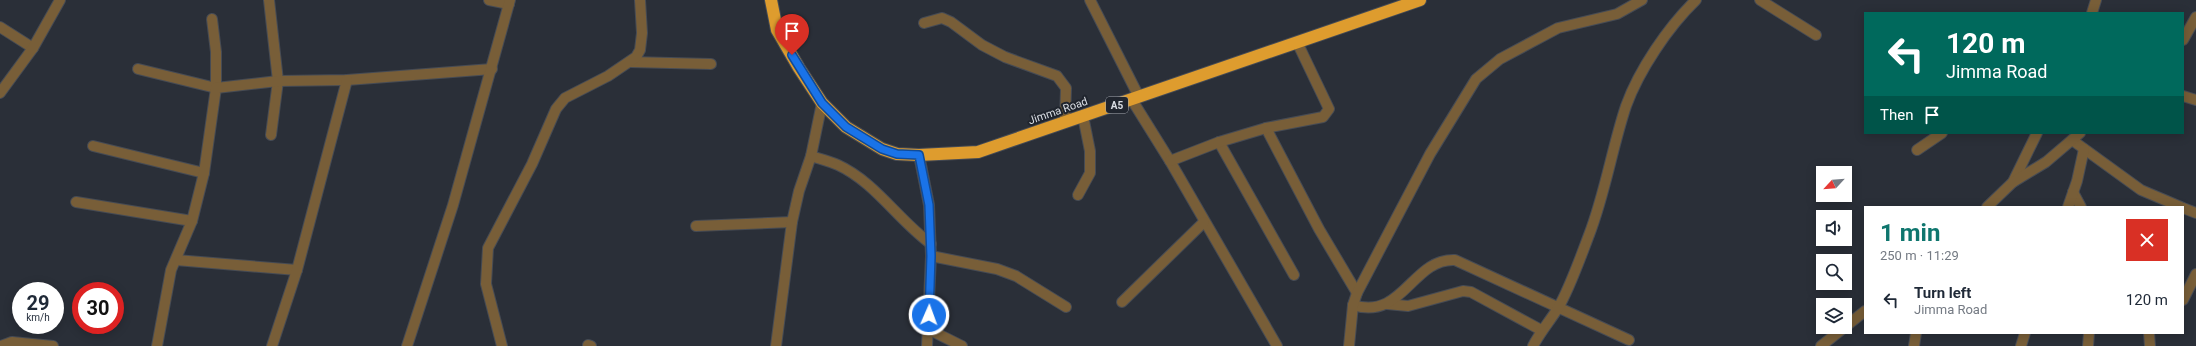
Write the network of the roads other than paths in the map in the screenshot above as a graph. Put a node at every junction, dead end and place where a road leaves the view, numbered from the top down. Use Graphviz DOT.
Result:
graph roads {
  1 [pos="60,0"];
  2 [pos="269,0"];
  3 [pos="489,0"];
  4 [pos="640,0"];
  5 [pos="771,0"];
  6 [pos="1090,0"];
  7 [pos="1420,0"];
  8 [pos="1642,0"];
  9 [pos="1696,0"];
  10 [pos="1760,0"];
  11 [pos="2096,0"];
  12 [pos="510,2"];
  13 [pos="2092,12"];
  14 [pos="2196,17"];
  15 [pos="212,19"];
  16 [pos="924,23"];
  17 [pos="0,27"];
  18 [pos="1816,35"];
  19 [pos="2184,38"];
  20 [pos="1297,42"];
  21 [pos="33,48"];
  22 [pos="630,62"];
  23 [pos="711,64"];
  24 [pos="138,69"];
  25 [pos="492,69"];
  26 [pos="347,80"];
  27 [pos="278,82"];
  28 [pos="216,88"];
  29 [pos="0,93"];
  30 [pos="2184,96"];
  31 [pos="1135,98"];
  32 [pos="2196,100"];
  33 [pos="822,103"];
  34 [pos="1083,116"];
  35 [pos="1065,122"];
  36 [pos="1266,128"];
  37 [pos="1941,134"];
  38 [pos="2037,134"];
  39 [pos="2079,134"];
  40 [pos="271,135"];
  41 [pos="2072,140"];
  42 [pos="1219,142"];
  43 [pos="93,146"];
  44 [pos="2084,149"];
  45 [pos="1917,150"];
  46 [pos="919,155"];
  47 [pos="811,156"];
  48 [pos="1170,161"];
  49 [pos="204,173"];
  50 [pos="2013,182"];
  51 [pos="2073,192"];
  52 [pos="1078,196"];
  53 [pos="76,202"];
  54 [pos="2161,204"];
  55 [pos="1988,206"];
  56 [pos="2068,206"];
  57 [pos="2080,206"];
  58 [pos="2175,206"];
  59 [pos="2184,208"];
  60 [pos="2196,213"];
  61 [pos="192,221"];
  62 [pos="792,222"];
  63 [pos="1204,222"];
  64 [pos="696,226"];
  65 [pos="931,244"];
  66 [pos="931,256"];
  67 [pos="176,260"];
  68 [pos="297,270"];
  69 [pos="2196,274"];
  70 [pos="1294,275"];
  71 [pos="1357,293"];
  72 [pos="2184,298"];
  73 [pos="1122,302"];
  74 [pos="1387,304"];
  75 [pos="1353,305"];
  76 [pos="1066,307"];
  77 [pos="1558,307"];
  78 [pos="1864,313"];
  79 [pos="928,329"];
  80 [pos="1542,330"];
  81 [pos="1916,334"];
  82 [pos="2025,334"];
  83 [pos="2089,334"];
  84 [pos="2150,334"];
  85 [pos="1629,340"];
  86 [pos="1,346"];
  87 [pos="53,346"];
  88 [pos="157,346"];
  89 [pos="272,346"];
  90 [pos="406,346"];
  91 [pos="502,346"];
  92 [pos="776,346"];
  93 [pos="927,346"];
  94 [pos="962,346"];
  95 [pos="1277,346"];
  96 [pos="1349,346"];
  97 [pos="1533,346"];
  98 [pos="1821,346"];
  99 [pos="1914,346"];
  100 [pos="2021,346"];
  101 [pos="2088,346"];
  102 [pos="2150,346"];
  1 -- 21 [label="street"];
  2 -- 27 [label="street"];
  3 -- 12 [label="street"];
  4 -- 22 [label="street"];
  5 -- 33 [label="highway, Jimma Road / A5"];
  6 -- 31 [label="street"];
  7 -- 20 [label="highway, Jimma Road / A5"];
  8 -- 71 [label="street"];
  9 -- 77 [label="street"];
  10 -- 18 [label="street"];
  11 -- 13 [label="street"];
  12 -- 25 [label="street"];
  14 -- 19 [label="street"];
  15 -- 28 [label="street"];
  16 -- 35 [label="street"];
  17 -- 21 [label="street"];
  20 -- 31 [label="highway, Jimma Road / A5"];
  20 -- 36 [label="street"];
  21 -- 29 [label="street"];
  22 -- 23 [label="street"];
  22 -- 91 [label="street"];
  24 -- 28 [label="street"];
  25 -- 26 [label="street"];
  25 -- 90 [label="street"];
  26 -- 27 [label="street"];
  26 -- 68 [label="street"];
  27 -- 28 [label="street"];
  27 -- 40 [label="street"];
  28 -- 49 [label="street"];
  30 -- 32 [label="street"];
  31 -- 34 [label="highway, Jimma Road / A5"];
  31 -- 48 [label="street"];
  33 -- 46 [label="highway, Jimma Road / A5"];
  33 -- 47 [label="street"];
  34 -- 35 [label="highway, Jimma Road / A5"];
  34 -- 52 [label="street"];
  35 -- 46 [label="highway, Jimma Road / A5"];
  36 -- 42 [label="street"];
  36 -- 71 [label="street"];
  37 -- 45 [label="street"];
  38 -- 50 [label="street"];
  39 -- 41 [label="street"];
  41 -- 44 [label="street"];
  41 -- 50 [label="street"];
  42 -- 48 [label="street"];
  42 -- 70 [label="street"];
  43 -- 49 [label="street"];
  44 -- 51 [label="street"];
  44 -- 54 [label="street"];
  46 -- 65 [label="street"];
  47 -- 62 [label="street"];
  47 -- 65 [label="street"];
  48 -- 63 [label="street"];
  49 -- 61 [label="street"];
  50 -- 55 [label="street"];
  51 -- 56 [label="street"];
  51 -- 57 [label="street"];
  53 -- 61 [label="street"];
  54 -- 58 [label="street"];
  59 -- 60 [label="street"];
  61 -- 67 [label="street"];
  62 -- 64 [label="street"];
  62 -- 92 [label="street"];
  63 -- 73 [label="street"];
  63 -- 95 [label="street"];
  65 -- 66 [label="street"];
  66 -- 76 [label="street"];
  66 -- 79 [label="street"];
  67 -- 68 [label="street"];
  67 -- 88 [label="street"];
  68 -- 89 [label="street"];
  69 -- 72 [label="street"];
  71 -- 75 [label="street"];
  74 -- 75 [label="street"];
  74 -- 77 [label="street"];
  74 -- 80 [label="street"];
  75 -- 96 [label="street"];
  77 -- 80 [label="street"];
  77 -- 85 [label="street"];
  78 -- 98 [label="street"];
  79 -- 93 [label="street"];
  79 -- 94 [label="street"];
  80 -- 97 [label="street"];
  81 -- 99 [label="street"];
  82 -- 100 [label="street"];
  83 -- 101 [label="street"];
  84 -- 102 [label="street"];
  86 -- 87 [label="street"];
}
